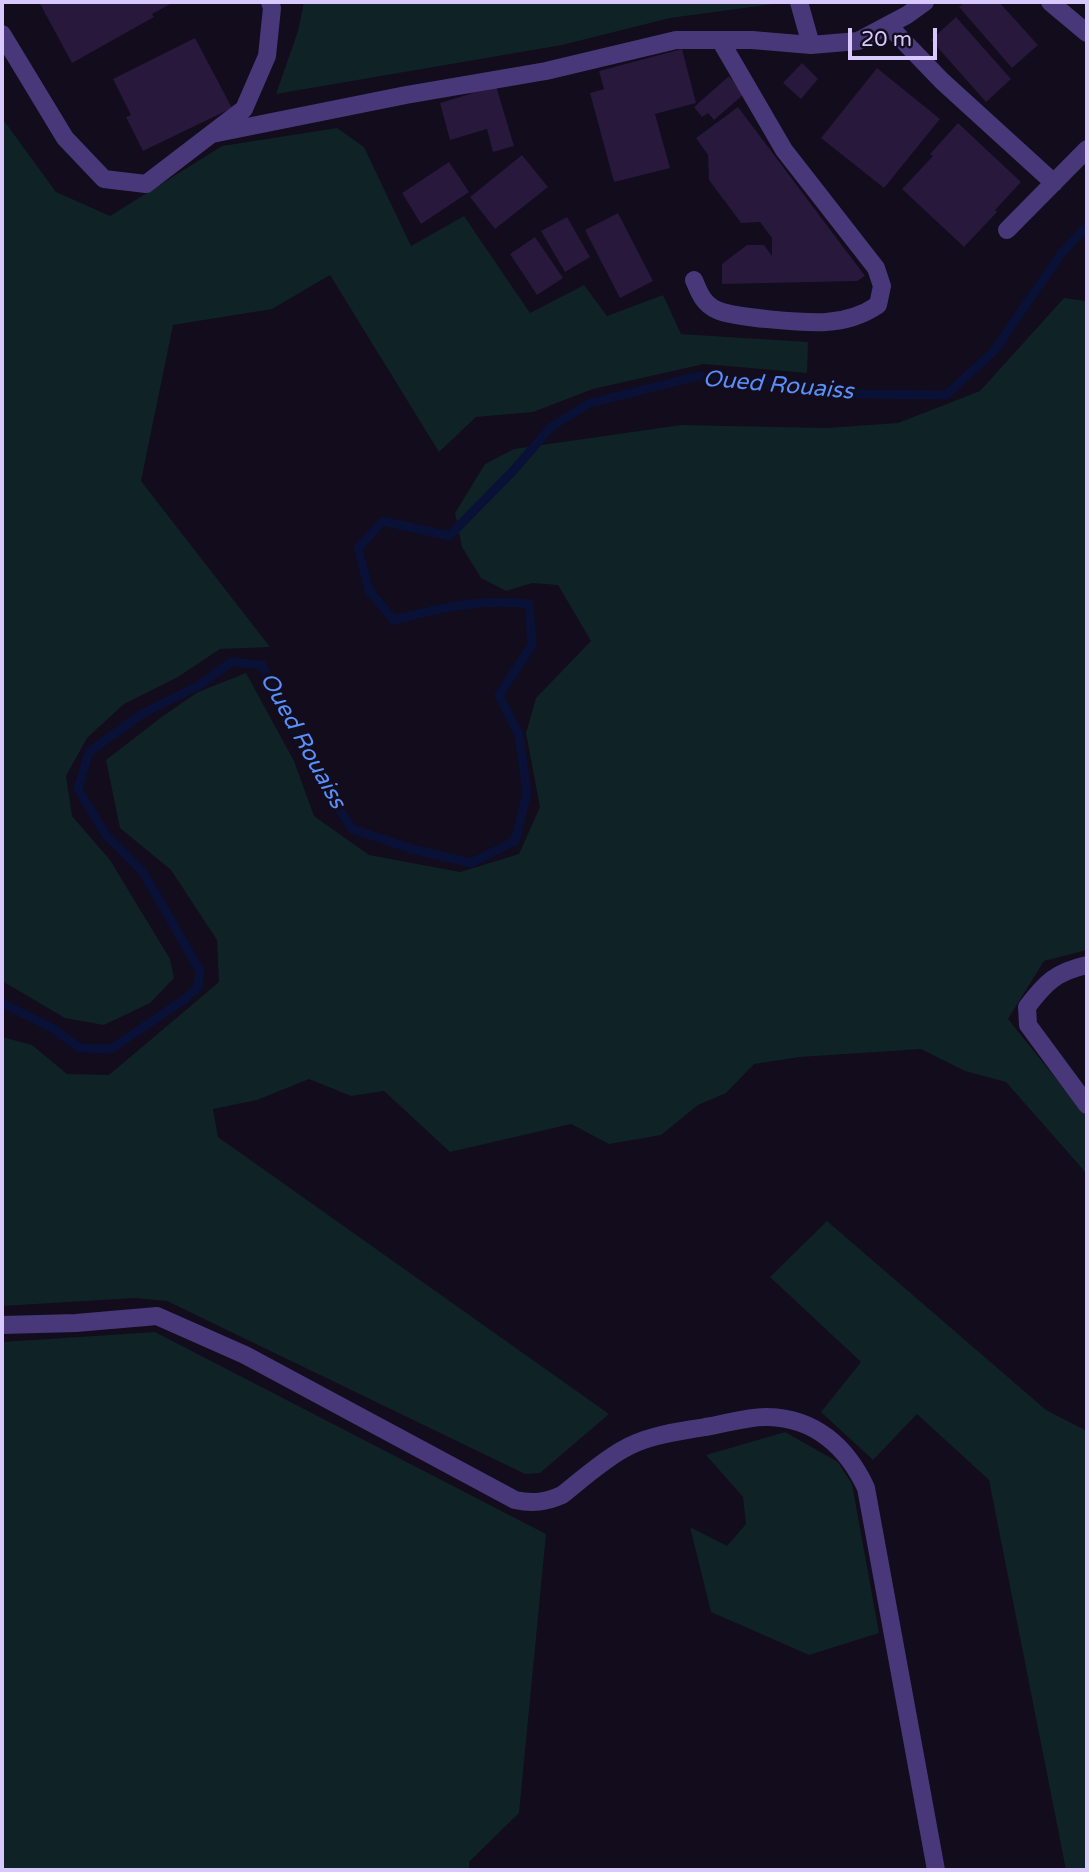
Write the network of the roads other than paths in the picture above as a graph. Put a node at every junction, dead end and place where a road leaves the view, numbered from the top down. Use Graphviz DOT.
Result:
graph roads {
  1 [pos="270,2"];
  2 [pos="799,2"];
  3 [pos="925,2"];
  4 [pos="1050,2"];
  5 [pos="888,25"];
  6 [pos="1087,33"];
  7 [pos="2,34"];
  8 [pos="720,40"];
  9 [pos="811,45"];
  10 [pos="212,134"];
  11 [pos="1087,149"];
  12 [pos="1054,183"];
  13 [pos="1007,230"];
  14 [pos="694,280"];
  15 [pos="1087,965"];
  16 [pos="1087,1105"];
  17 [pos="2,1325"];
  18 [pos="936,1870"];
  1 -- 10 [label="street"];
  2 -- 9 [label="street"];
  3 -- 5 [label="street"];
  4 -- 6 [label="street"];
  5 -- 9 [label="street"];
  5 -- 12 [label="street"];
  7 -- 10 [label="street"];
  8 -- 9 [label="street"];
  8 -- 10 [label="street"];
  8 -- 14 [label="street"];
  11 -- 12 [label="street"];
  12 -- 13 [label="street"];
  15 -- 16 [label="street"];
  17 -- 18 [label="street"];
}
